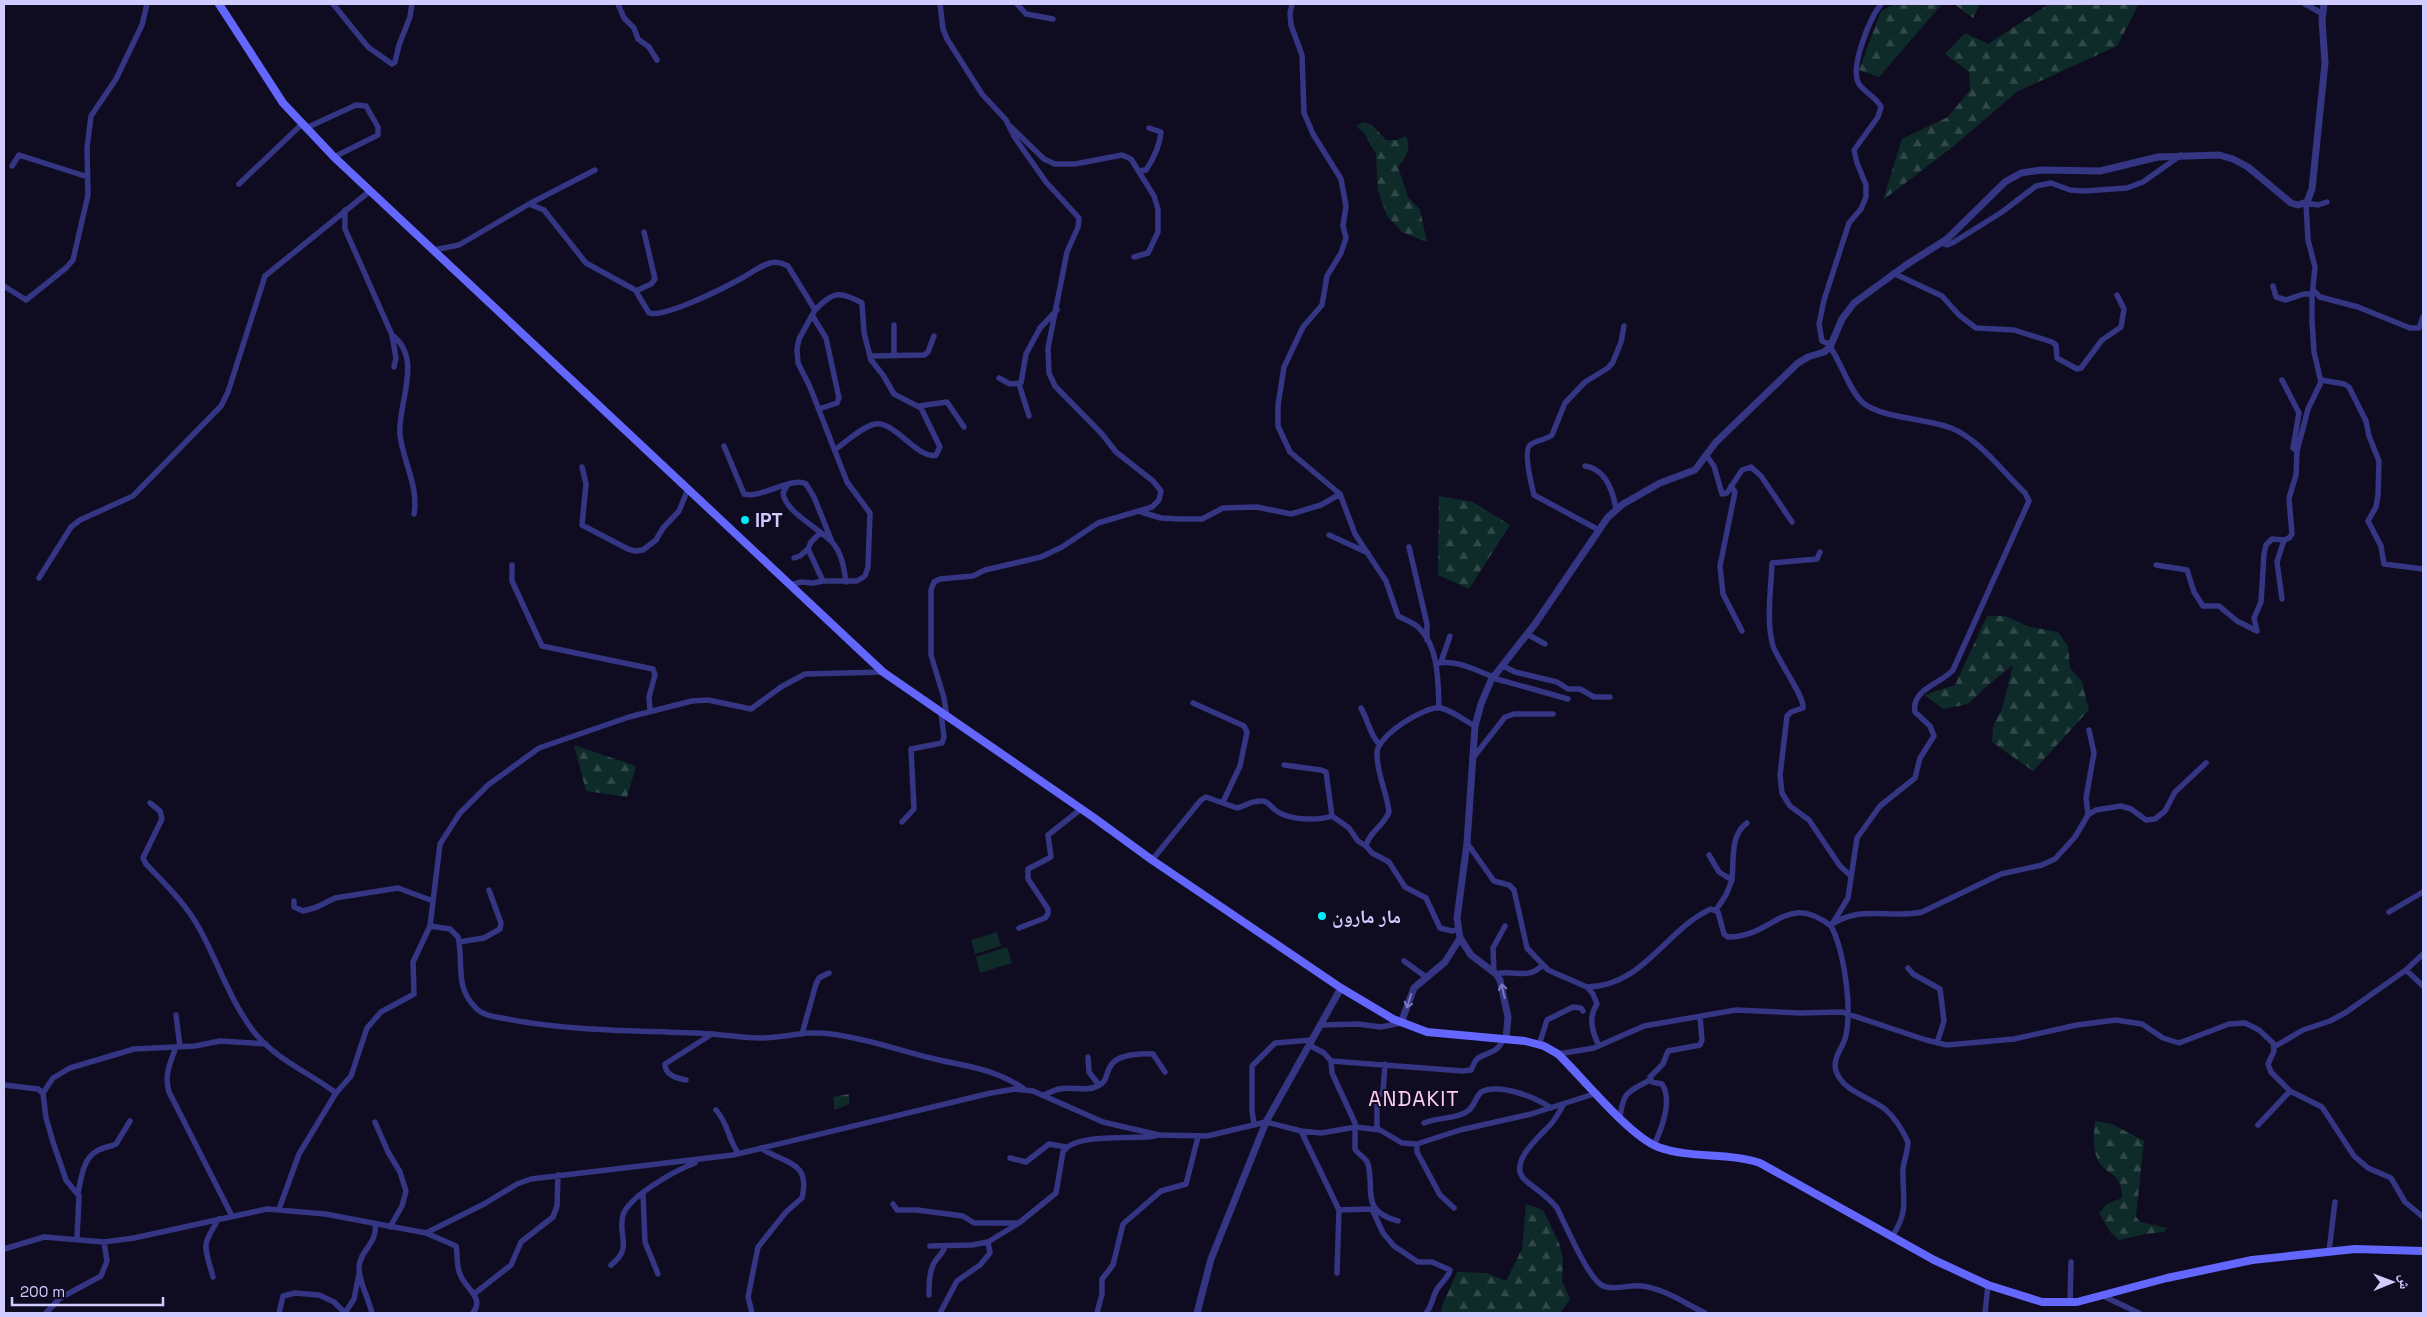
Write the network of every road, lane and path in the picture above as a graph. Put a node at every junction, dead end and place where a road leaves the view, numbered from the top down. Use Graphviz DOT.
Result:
graph roads {
  1 [pos="147,4"];
  2 [pos="219,4"];
  3 [pos="333,4"];
  4 [pos="412,4"];
  5 [pos="618,4"];
  6 [pos="940,4"];
  7 [pos="1017,4"];
  8 [pos="1292,4"];
  9 [pos="1881,4"];
  10 [pos="2306,4"];
  11 [pos="2324,4"];
  12 [pos="2322,14"];
  13 [pos="1053,19"];
  14 [pos="657,60"];
  15 [pos="304,126"];
  16 [pos="1009,126"];
  17 [pos="1149,128"];
  18 [pos="2181,155"];
  19 [pos="334,157"];
  20 [pos="12,166"];
  21 [pos="595,170"];
  22 [pos="1138,171"];
  23 [pos="88,177"];
  24 [pos="239,184"];
  25 [pos="370,191"];
  26 [pos="2327,202"];
  27 [pos="2306,203"];
  28 [pos="529,204"];
  29 [pos="345,210"];
  30 [pos="644,232"];
  31 [pos="1941,243"];
  32 [pos="434,250"];
  33 [pos="1134,257"];
  34 [pos="1893,273"];
  35 [pos="4,286"];
  36 [pos="2273,286"];
  37 [pos="637,292"];
  38 [pos="2312,292"];
  39 [pos="2117,295"];
  40 [pos="1057,310"];
  41 [pos="814,313"];
  42 [pos="2423,317"];
  43 [pos="894,326"];
  44 [pos="1624,326"];
  45 [pos="392,335"];
  46 [pos="934,336"];
  47 [pos="1831,346"];
  48 [pos="870,356"];
  49 [pos="894,356"];
  50 [pos="394,367"];
  51 [pos="998,378"];
  52 [pos="2282,380"];
  53 [pos="2321,380"];
  54 [pos="1019,384"];
  55 [pos="919,406"];
  56 [pos="819,409"];
  57 [pos="1029,416"];
  58 [pos="964,427"];
  59 [pos="724,446"];
  60 [pos="836,450"];
  61 [pos="2297,451"];
  62 [pos="1706,455"];
  63 [pos="1585,466"];
  64 [pos="582,467"];
  65 [pos="786,486"];
  66 [pos="1731,486"];
  67 [pos="688,489"];
  68 [pos="1340,494"];
  69 [pos="1616,509"];
  70 [pos="1140,512"];
  71 [pos="414,514"];
  72 [pos="1792,522"];
  73 [pos="1597,529"];
  74 [pos="820,533"];
  75 [pos="1329,535"];
  76 [pos="2284,540"];
  77 [pos="832,542"];
  78 [pos="1409,547"];
  79 [pos="808,549"];
  80 [pos="1820,552"];
  81 [pos="1370,554"];
  82 [pos="794,558"];
  83 [pos="512,565"];
  84 [pos="2156,565"];
  85 [pos="2423,569"];
  86 [pos="39,578"];
  87 [pos="823,581"];
  88 [pos="846,582"];
  89 [pos="790,585"];
  90 [pos="2282,599"];
  91 [pos="1742,631"];
  92 [pos="1527,634"];
  93 [pos="1450,636"];
  94 [pos="1427,640"];
  95 [pos="1545,644"];
  96 [pos="1439,663"];
  97 [pos="1503,666"];
  98 [pos="883,672"];
  99 [pos="1494,677"];
  100 [pos="1610,697"];
  101 [pos="1568,699"];
  102 [pos="1192,703"];
  103 [pos="1361,708"];
  104 [pos="1439,708"];
  105 [pos="650,711"];
  106 [pos="1552,714"];
  107 [pos="944,715"];
  108 [pos="1476,726"];
  109 [pos="2088,730"];
  110 [pos="1379,744"];
  111 [pos="1472,760"];
  112 [pos="2206,763"];
  113 [pos="1284,765"];
  114 [pos="1223,802"];
  115 [pos="150,803"];
  116 [pos="1081,809"];
  117 [pos="2088,815"];
  118 [pos="1332,816"];
  119 [pos="902,822"];
  120 [pos="1747,822"];
  121 [pos="1467,843"];
  122 [pos="1366,846"];
  123 [pos="1709,855"];
  124 [pos="1152,860"];
  125 [pos="1851,876"];
  126 [pos="1732,879"];
  127 [pos="489,890"];
  128 [pos="2423,892"];
  129 [pos="294,901"];
  130 [pos="433,901"];
  131 [pos="1716,910"];
  132 [pos="2389,912"];
  133 [pos="1832,925"];
  134 [pos="430,926"];
  135 [pos="1505,926"];
  136 [pos="1019,928"];
  137 [pos="1458,929"];
  138 [pos="1460,938"];
  139 [pos="459,942"];
  140 [pos="2423,954"];
  141 [pos="1404,961"];
  142 [pos="1543,965"];
  143 [pos="1908,968"];
  144 [pos="2406,970"];
  145 [pos="828,973"];
  146 [pos="1495,973"];
  147 [pos="1426,977"];
  148 [pos="2423,986"];
  149 [pos="1587,987"];
  150 [pos="1341,988"];
  151 [pos="1583,1011"];
  152 [pos="1846,1013"];
  153 [pos="176,1015"];
  154 [pos="1700,1017"];
  155 [pos="1401,1023"];
  156 [pos="1322,1025"];
  157 [pos="712,1034"];
  158 [pos="802,1034"];
  159 [pos="1504,1039"];
  160 [pos="1310,1043"];
  161 [pos="1936,1043"];
  162 [pos="266,1044"];
  163 [pos="1539,1045"];
  164 [pos="1599,1046"];
  165 [pos="178,1047"];
  166 [pos="2274,1047"];
  167 [pos="1558,1054"];
  168 [pos="1088,1057"];
  169 [pos="1331,1061"];
  170 [pos="1385,1064"];
  171 [pos="1165,1072"];
  172 [pos="686,1080"];
  173 [pos="1650,1080"];
  174 [pos="1099,1085"];
  175 [pos="4,1086"];
  176 [pos="1024,1089"];
  177 [pos="2290,1090"];
  178 [pos="43,1093"];
  179 [pos="336,1093"];
  180 [pos="1597,1093"];
  181 [pos="1044,1095"];
  182 [pos="1564,1104"];
  183 [pos="1552,1108"];
  184 [pos="716,1110"];
  185 [pos="1620,1118"];
  186 [pos="130,1120"];
  187 [pos="375,1122"];
  188 [pos="1266,1122"];
  189 [pos="1424,1123"];
  190 [pos="2258,1124"];
  191 [pos="1254,1125"];
  192 [pos="1356,1127"];
  193 [pos="1377,1129"];
  194 [pos="1301,1131"];
  195 [pos="1159,1135"];
  196 [pos="1198,1137"];
  197 [pos="1416,1144"];
  198 [pos="1654,1145"];
  199 [pos="1066,1147"];
  200 [pos="761,1148"];
  201 [pos="738,1154"];
  202 [pos="1010,1158"];
  203 [pos="701,1160"];
  204 [pos="558,1176"];
  205 [pos="78,1193"];
  206 [pos="643,1194"];
  207 [pos="2335,1202"];
  208 [pos="893,1204"];
  209 [pos="1454,1208"];
  210 [pos="279,1209"];
  211 [pos="1339,1210"];
  212 [pos="232,1216"];
  213 [pos="2423,1217"];
  214 [pos="219,1219"];
  215 [pos="1398,1221"];
  216 [pos="1020,1223"];
  217 [pos="375,1224"];
  218 [pos="390,1227"];
  219 [pos="426,1233"];
  220 [pos="1892,1237"];
  221 [pos="77,1238"];
  222 [pos="104,1242"];
  223 [pos="988,1242"];
  224 [pos="930,1246"];
  225 [pos="945,1246"];
  226 [pos="4,1249"];
  227 [pos="2328,1251"];
  228 [pos="2423,1251"];
  229 [pos="2071,1262"];
  230 [pos="612,1265"];
  231 [pos="359,1274"];
  232 [pos="658,1274"];
  233 [pos="1337,1274"];
  234 [pos="213,1277"];
  235 [pos="1988,1285"];
  236 [pos="474,1294"];
  237 [pos="2101,1295"];
  238 [pos="929,1296"];
  239 [pos="2070,1303"];
  240 [pos="46,1313"];
  241 [pos="279,1313"];
  242 [pos="372,1313"];
  243 [pos="473,1313"];
  244 [pos="752,1313"];
  245 [pos="940,1313"];
  246 [pos="1097,1313"];
  247 [pos="1197,1313"];
  248 [pos="1426,1313"];
  249 [pos="1705,1313"];
  250 [pos="1985,1313"];
  251 [pos="2139,1313"];
  1 -- 23 [label="street"];
  2 -- 15 [label="main road"];
  3 -- 4 [label="street"];
  5 -- 14 [label="street"];
  6 -- 16 [label="street"];
  7 -- 13 [label="street"];
  8 -- 68 [label="street"];
  9 -- 47 [label="street"];
  10 -- 12 [label="street"];
  11 -- 12 [label="street"];
  12 -- 27 [label="street"];
  15 -- 19 [label="main road"];
  15 -- 19 [label="street"];
  15 -- 24 [label="street"];
  16 -- 22 [label="street"];
  16 -- 40 [label="street"];
  17 -- 22 [label="street"];
  18 -- 27 [label="street"];
  18 -- 31 [label="street"];
  18 -- 31 [label="street"];
  19 -- 25 [label="main road"];
  20 -- 23 [label="street"];
  21 -- 28 [label="street"];
  22 -- 33 [label="street"];
  23 -- 35 [label="street"];
  25 -- 29 [label="street"];
  25 -- 32 [label="main road"];
  26 -- 27 [label="street"];
  27 -- 38 [label="street"];
  28 -- 32 [label="street"];
  28 -- 37 [label="street"];
  29 -- 45 [label="street"];
  29 -- 86 [label="street"];
  30 -- 37 [label="street"];
  31 -- 34 [label="street"];
  32 -- 67 [label="main road"];
  34 -- 39 [label="street"];
  34 -- 47 [label="street"];
  36 -- 38 [label="street"];
  37 -- 41 [label="street"];
  38 -- 42 [label="street"];
  38 -- 53 [label="street"];
  40 -- 54 [label="street"];
  40 -- 70 [label="street"];
  41 -- 48 [label="street"];
  41 -- 56 [label="street"];
  41 -- 56 [label="street"];
  43 -- 49 [label="street"];
  44 -- 73 [label="street"];
  45 -- 50 [label="street"];
  45 -- 71 [label="street"];
  46 -- 49 [label="street"];
  47 -- 62 [label="street"];
  47 -- 125 [label="street"];
  48 -- 49 [label="street"];
  48 -- 55 [label="street"];
  51 -- 54 [label="street"];
  52 -- 61 [label="street"];
  53 -- 61 [label="street"];
  53 -- 85 [label="street"];
  54 -- 57 [label="street"];
  55 -- 58 [label="street"];
  55 -- 60 [label="street"];
  56 -- 60 [label="street"];
  59 -- 65 [label="street"];
  60 -- 88 [label="street"];
  61 -- 76 [label="street"];
  62 -- 66 [label="street"];
  62 -- 69 [label="street"];
  63 -- 69 [label="street"];
  64 -- 67 [label="street"];
  65 -- 74 [label="street"];
  65 -- 77 [label="street"];
  66 -- 72 [label="street"];
  66 -- 91 [label="street"];
  67 -- 89 [label="main road"];
  68 -- 70 [label="street"];
  68 -- 81 [label="street"];
  69 -- 73 [label="street"];
  70 -- 107 [label="street"];
  73 -- 92 [label="street"];
  74 -- 77 [label="street"];
  74 -- 79 [label="street"];
  75 -- 81 [label="street"];
  76 -- 84 [label="street"];
  76 -- 90 [label="street"];
  77 -- 88 [label="street"];
  78 -- 94 [label="street"];
  79 -- 82 [label="street"];
  79 -- 87 [label="street"];
  80 -- 125 [label="street"];
  81 -- 94 [label="street"];
  83 -- 105 [label="street"];
  87 -- 88 [label="street"];
  87 -- 89 [label="street"];
  89 -- 98 [label="main road"];
  92 -- 95 [label="street"];
  92 -- 97 [label="street"];
  93 -- 96 [label="street"];
  94 -- 96 [label="street"];
  96 -- 99 [label="street"];
  96 -- 104 [label="street"];
  97 -- 99 [label="street"];
  97 -- 100 [label="street"];
  98 -- 105 [label="street"];
  98 -- 107 [label="main road"];
  99 -- 101 [label="street"];
  99 -- 108 [label="street"];
  102 -- 114 [label="street"];
  103 -- 110 [label="street"];
  104 -- 108 [label="street"];
  104 -- 110 [label="street"];
  105 -- 130 [label="street"];
  106 -- 111 [label="street"];
  107 -- 116 [label="main road"];
  107 -- 119 [label="street"];
  108 -- 111 [label="street"];
  109 -- 117 [label="street"];
  110 -- 122 [label="street"];
  111 -- 121 [label="street"];
  112 -- 117 [label="street"];
  113 -- 118 [label="street"];
  114 -- 118 [label="street"];
  114 -- 124 [label="street"];
  115 -- 162 [label="street"];
  116 -- 124 [label="main road"];
  116 -- 136 [label="street"];
  117 -- 133 [label="street"];
  118 -- 122 [label="street"];
  120 -- 126 [label="street"];
  121 -- 137 [label="street"];
  121 -- 142 [label="street"];
  122 -- 137 [label="street"];
  123 -- 126 [label="street"];
  124 -- 150 [label="main road"];
  125 -- 133 [label="street"];
  126 -- 131 [label="street"];
  127 -- 139 [label="street"];
  128 -- 132 [label="street"];
  129 -- 130 [label="street"];
  130 -- 134 [label="street"];
  131 -- 133 [label="street"];
  131 -- 149 [label="street"];
  133 -- 152 [label="street"];
  134 -- 139 [label="street"];
  134 -- 179 [label="street"];
  135 -- 146 [label="street"];
  137 -- 138 [label="street"];
  138 -- 146 [label="street"];
  138 -- 147 [label="street"];
  139 -- 157 [label="street"];
  140 -- 144 [label="street"];
  141 -- 147 [label="street"];
  142 -- 146 [label="street"];
  142 -- 149 [label="street"];
  143 -- 161 [label="street"];
  144 -- 148 [label="street"];
  144 -- 166 [label="street"];
  145 -- 158 [label="street"];
  159 -- 146 [label="street, one-way"];
  147 -- 155 [label="street, one-way"];
  149 -- 164 [label="street"];
  150 -- 155 [label="main road"];
  150 -- 156 [label="street"];
  151 -- 163 [label="street"];
  152 -- 154 [label="street"];
  152 -- 161 [label="street"];
  152 -- 220 [label="street"];
  153 -- 165 [label="street"];
  154 -- 164 [label="street"];
  154 -- 173 [label="street"];
  155 -- 156 [label="street"];
  155 -- 159 [label="main road"];
  156 -- 160 [label="street"];
  157 -- 158 [label="street"];
  157 -- 172 [label="street"];
  158 -- 176 [label="street"];
  159 -- 163 [label="main road"];
  159 -- 170 [label="street"];
  160 -- 169 [label="street"];
  160 -- 188 [label="street"];
  160 -- 191 [label="street"];
  161 -- 166 [label="street"];
  162 -- 165 [label="street"];
  162 -- 179 [label="street"];
  163 -- 167 [label="main road"];
  164 -- 167 [label="street"];
  165 -- 178 [label="street"];
  165 -- 212 [label="street"];
  166 -- 177 [label="street"];
  167 -- 180 [label="main road"];
  168 -- 174 [label="street"];
  169 -- 170 [label="street"];
  169 -- 192 [label="street"];
  170 -- 193 [label="street"];
  171 -- 174 [label="street"];
  173 -- 185 [label="street"];
  173 -- 198 [label="street"];
  174 -- 181 [label="street"];
  175 -- 178 [label="street"];
  176 -- 181 [label="street"];
  176 -- 200 [label="street"];
  177 -- 190 [label="street"];
  177 -- 213 [label="street"];
  178 -- 205 [label="street"];
  179 -- 210 [label="street"];
  180 -- 182 [label="street"];
  180 -- 185 [label="main road"];
  181 -- 195 [label="street"];
  182 -- 183 [label="street"];
  182 -- 249 [label="street"];
  183 -- 189 [label="street"];
  183 -- 197 [label="street"];
  184 -- 201 [label="street"];
  185 -- 198 [label="main road"];
  186 -- 205 [label="street"];
  187 -- 218 [label="street"];
  188 -- 191 [label="street"];
  188 -- 194 [label="street"];
  188 -- 247 [label="street"];
  191 -- 196 [label="street"];
  192 -- 193 [label="street"];
  192 -- 194 [label="street"];
  192 -- 215 [label="street"];
  193 -- 197 [label="street"];
  194 -- 211 [label="street"];
  195 -- 196 [label="street"];
  195 -- 199 [label="street"];
  196 -- 246 [label="street"];
  197 -- 209 [label="street"];
  198 -- 220 [label="main road"];
  199 -- 202 [label="street"];
  199 -- 216 [label="street"];
  200 -- 201 [label="street"];
  200 -- 244 [label="street"];
  201 -- 203 [label="street"];
  203 -- 204 [label="street"];
  203 -- 206 [label="street"];
  204 -- 219 [label="street"];
  204 -- 236 [label="street"];
  205 -- 221 [label="street"];
  206 -- 230 [label="street"];
  206 -- 232 [label="street"];
  207 -- 227 [label="street"];
  208 -- 216 [label="street"];
  210 -- 212 [label="street"];
  210 -- 217 [label="street"];
  211 -- 233 [label="street"];
  211 -- 248 [label="street"];
  212 -- 214 [label="street"];
  214 -- 222 [label="street"];
  214 -- 234 [label="street"];
  216 -- 223 [label="street"];
  217 -- 218 [label="street"];
  217 -- 231 [label="street"];
  218 -- 219 [label="street"];
  219 -- 236 [label="street"];
  220 -- 235 [label="main road"];
  221 -- 222 [label="street"];
  221 -- 226 [label="street"];
  222 -- 240 [label="street"];
  223 -- 225 [label="street"];
  223 -- 245 [label="street"];
  224 -- 225 [label="street"];
  225 -- 238 [label="street"];
  227 -- 228 [label="main road"];
  227 -- 237 [label="main road"];
  229 -- 239 [label="street"];
  231 -- 241 [label="street"];
  231 -- 242 [label="street"];
  235 -- 239 [label="main road"];
  235 -- 250 [label="street"];
  236 -- 243 [label="street"];
  237 -- 239 [label="main road"];
  237 -- 251 [label="street"];
}
